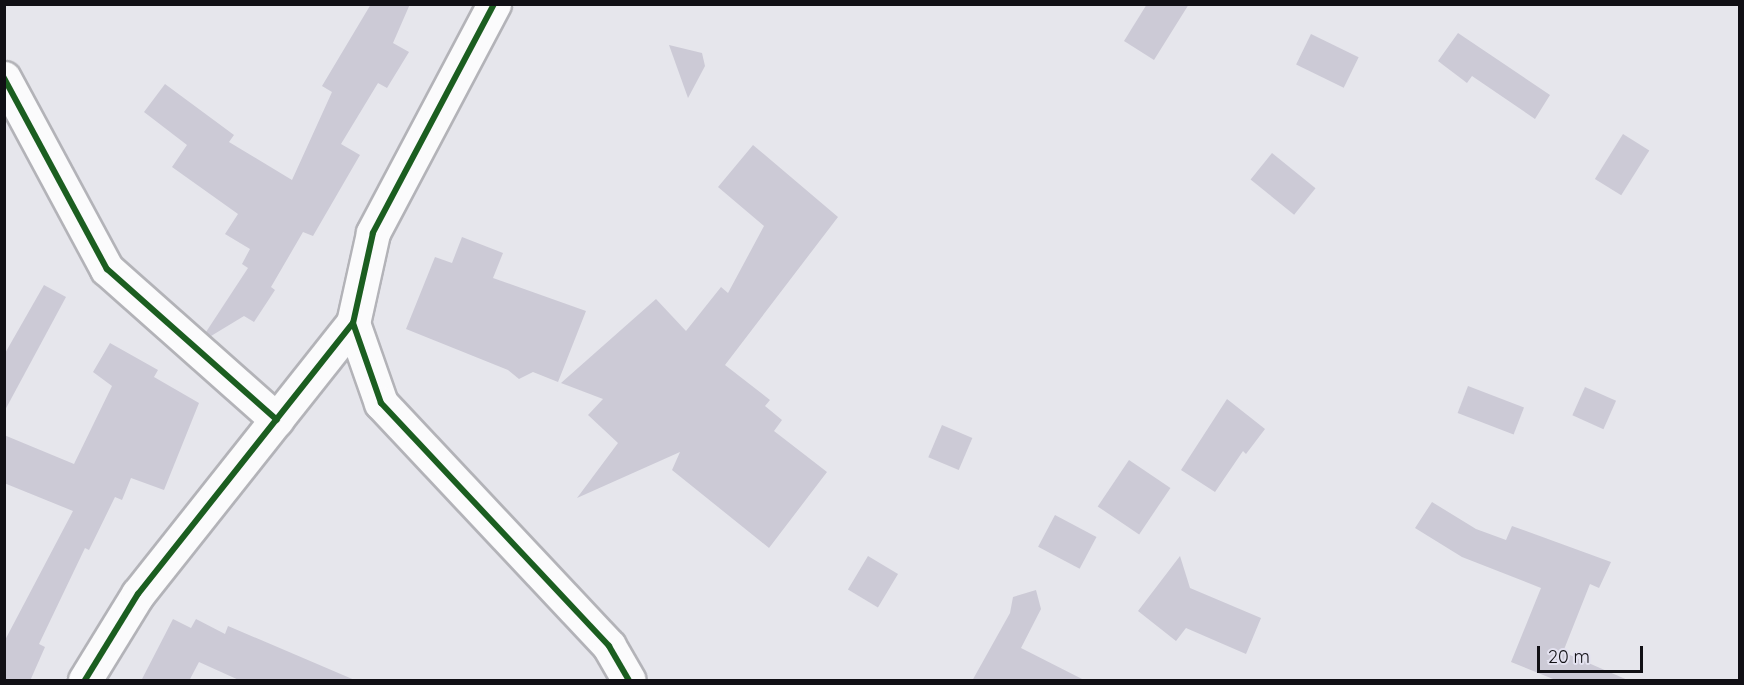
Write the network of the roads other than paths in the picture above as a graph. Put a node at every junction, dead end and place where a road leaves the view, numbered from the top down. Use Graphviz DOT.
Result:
graph roads {
  1 [pos="494,4"];
  2 [pos="4,78"];
  3 [pos="353,323"];
  4 [pos="277,420"];
  5 [pos="85,681"];
  6 [pos="629,681"];
  1 -- 3 [label="street"];
  2 -- 4 [label="street"];
  3 -- 4 [label="street"];
  3 -- 6 [label="street"];
  4 -- 5 [label="street"];
}
